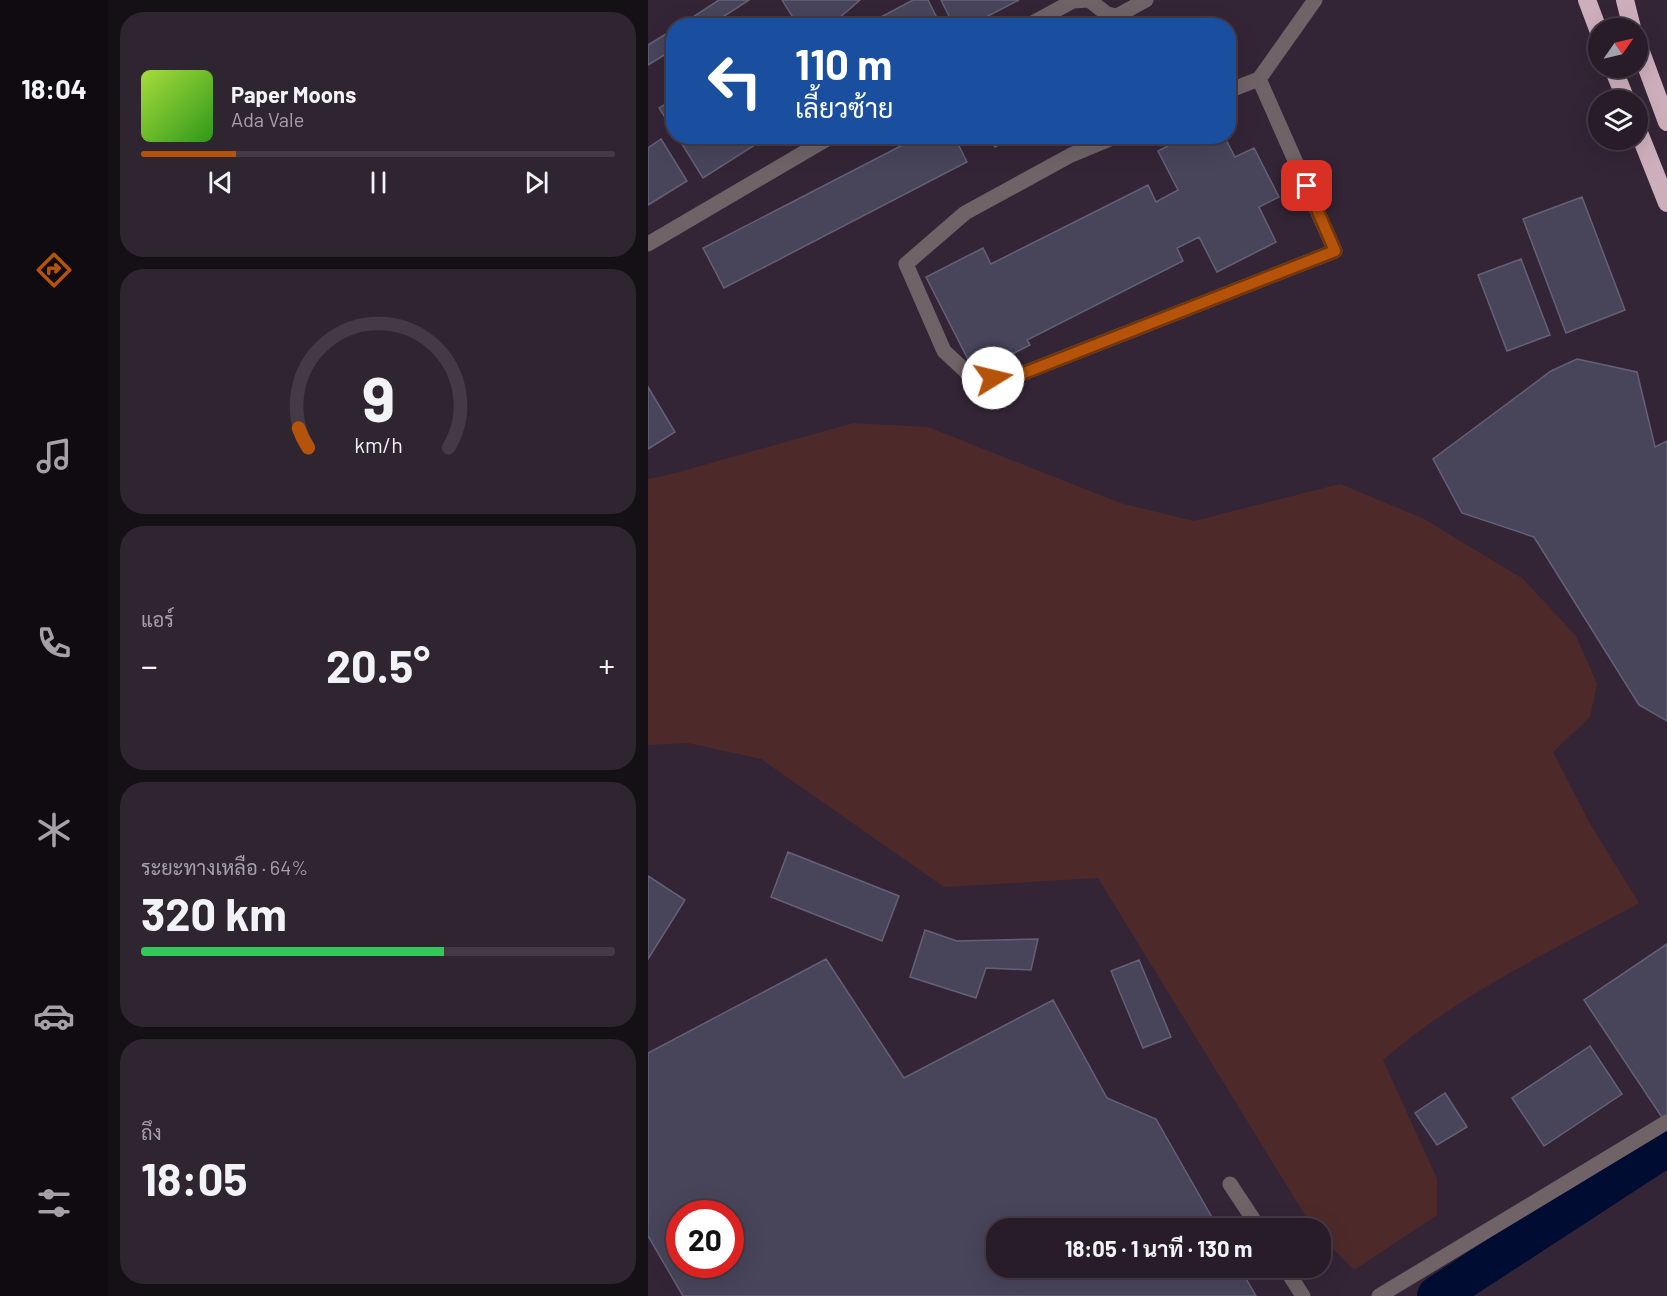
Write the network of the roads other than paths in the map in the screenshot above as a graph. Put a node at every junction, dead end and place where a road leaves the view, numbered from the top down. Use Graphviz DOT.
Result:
graph roads {
  1 [pos="1146,0"];
  2 [pos="1315,0"];
  3 [pos="1587,0"];
  4 [pos="1625,0"];
  5 [pos="1042,18"];
  6 [pos="1594,18"];
  7 [pos="1630,18"];
  8 [pos="1648,71"];
  9 [pos="1259,79"];
  10 [pos="1236,88"];
  11 [pos="1667,122"];
  12 [pos="818,144"];
  13 [pos="1098,144"];
  14 [pos="1646,150"];
  15 [pos="1667,203"];
  16 [pos="648,244"];
  17 [pos="1667,1122"];
  18 [pos="1230,1184"];
  19 [pos="1252,1218"];
  20 [pos="1291,1278"];
  21 [pos="1303,1296"];
  22 [pos="1379,1296"];
  1 -- 5 [label="street"];
  2 -- 9 [label="street"];
  3 -- 6 [label="highway"];
  4 -- 7 [label="highway"];
  8 -- 11 [label="highway"];
  9 -- 10 [label="street"];
  9 -- 13 [label="street"];
  12 -- 16 [label="street"];
  14 -- 15 [label="highway"];
  17 -- 22 [label="street"];
  18 -- 19 [label="street"];
  20 -- 21 [label="street"];
}
